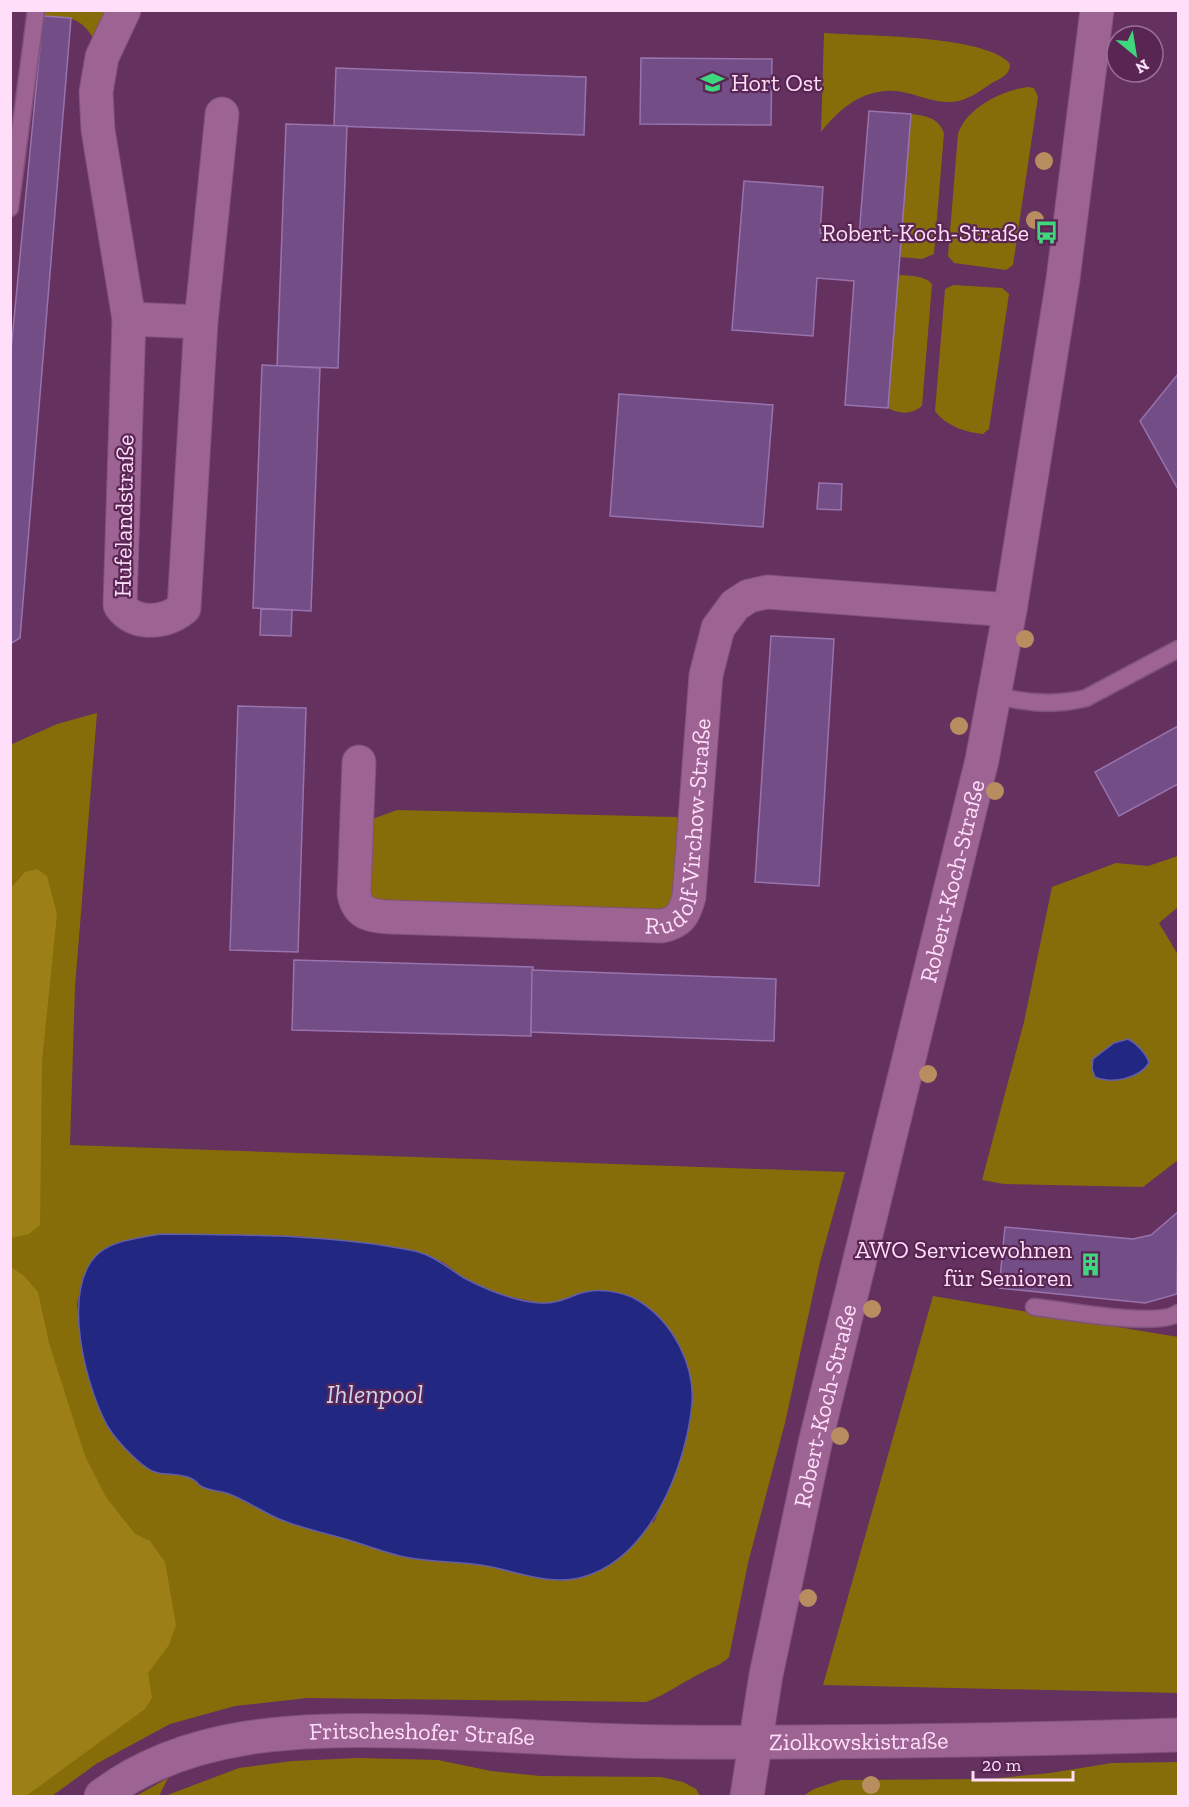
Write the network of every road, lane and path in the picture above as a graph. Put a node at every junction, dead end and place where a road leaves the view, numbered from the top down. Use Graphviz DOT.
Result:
graph roads {
  1 [pos="36,10"];
  2 [pos="124,10"];
  3 [pos="1093,11"];
  4 [pos="222,114"];
  5 [pos="12,177"];
  6 [pos="10,207"];
  7 [pos="129,319"];
  8 [pos="201,322"];
  9 [pos="1010,610"];
  10 [pos="1179,649"];
  11 [pos="994,695"];
  12 [pos="359,762"];
  13 [pos="1034,1307"];
  14 [pos="1179,1313"];
  15 [pos="1179,1735"];
  16 [pos="756,1743"];
  17 [pos="101,1797"];
  18 [pos="747,1797"];
  1 -- 5 [label="lane"];
  2 -- 7 [label="street, Hufelandstraße"];
  3 -- 9 [label="street, Robert-Koch-Straße"];
  4 -- 8 [label="street, Hufelandstraße"];
  5 -- 6 [label="lane"];
  7 -- 8 [label="street"];
  7 -- 8 [label="street, Hufelandstraße"];
  9 -- 11 [label="street, Robert-Koch-Straße"];
  9 -- 12 [label="street, Rudolf-Virchow-Straße"];
  10 -- 11 [label="lane"];
  11 -- 16 [label="street, Robert-Koch-Straße"];
  13 -- 14 [label="lane"];
  15 -- 16 [label="street, Ziolkowskistraße"];
  16 -- 17 [label="street, Fritscheshofer Straße"];
  16 -- 18 [label="street, Robert-Koch-Straße"];
}
